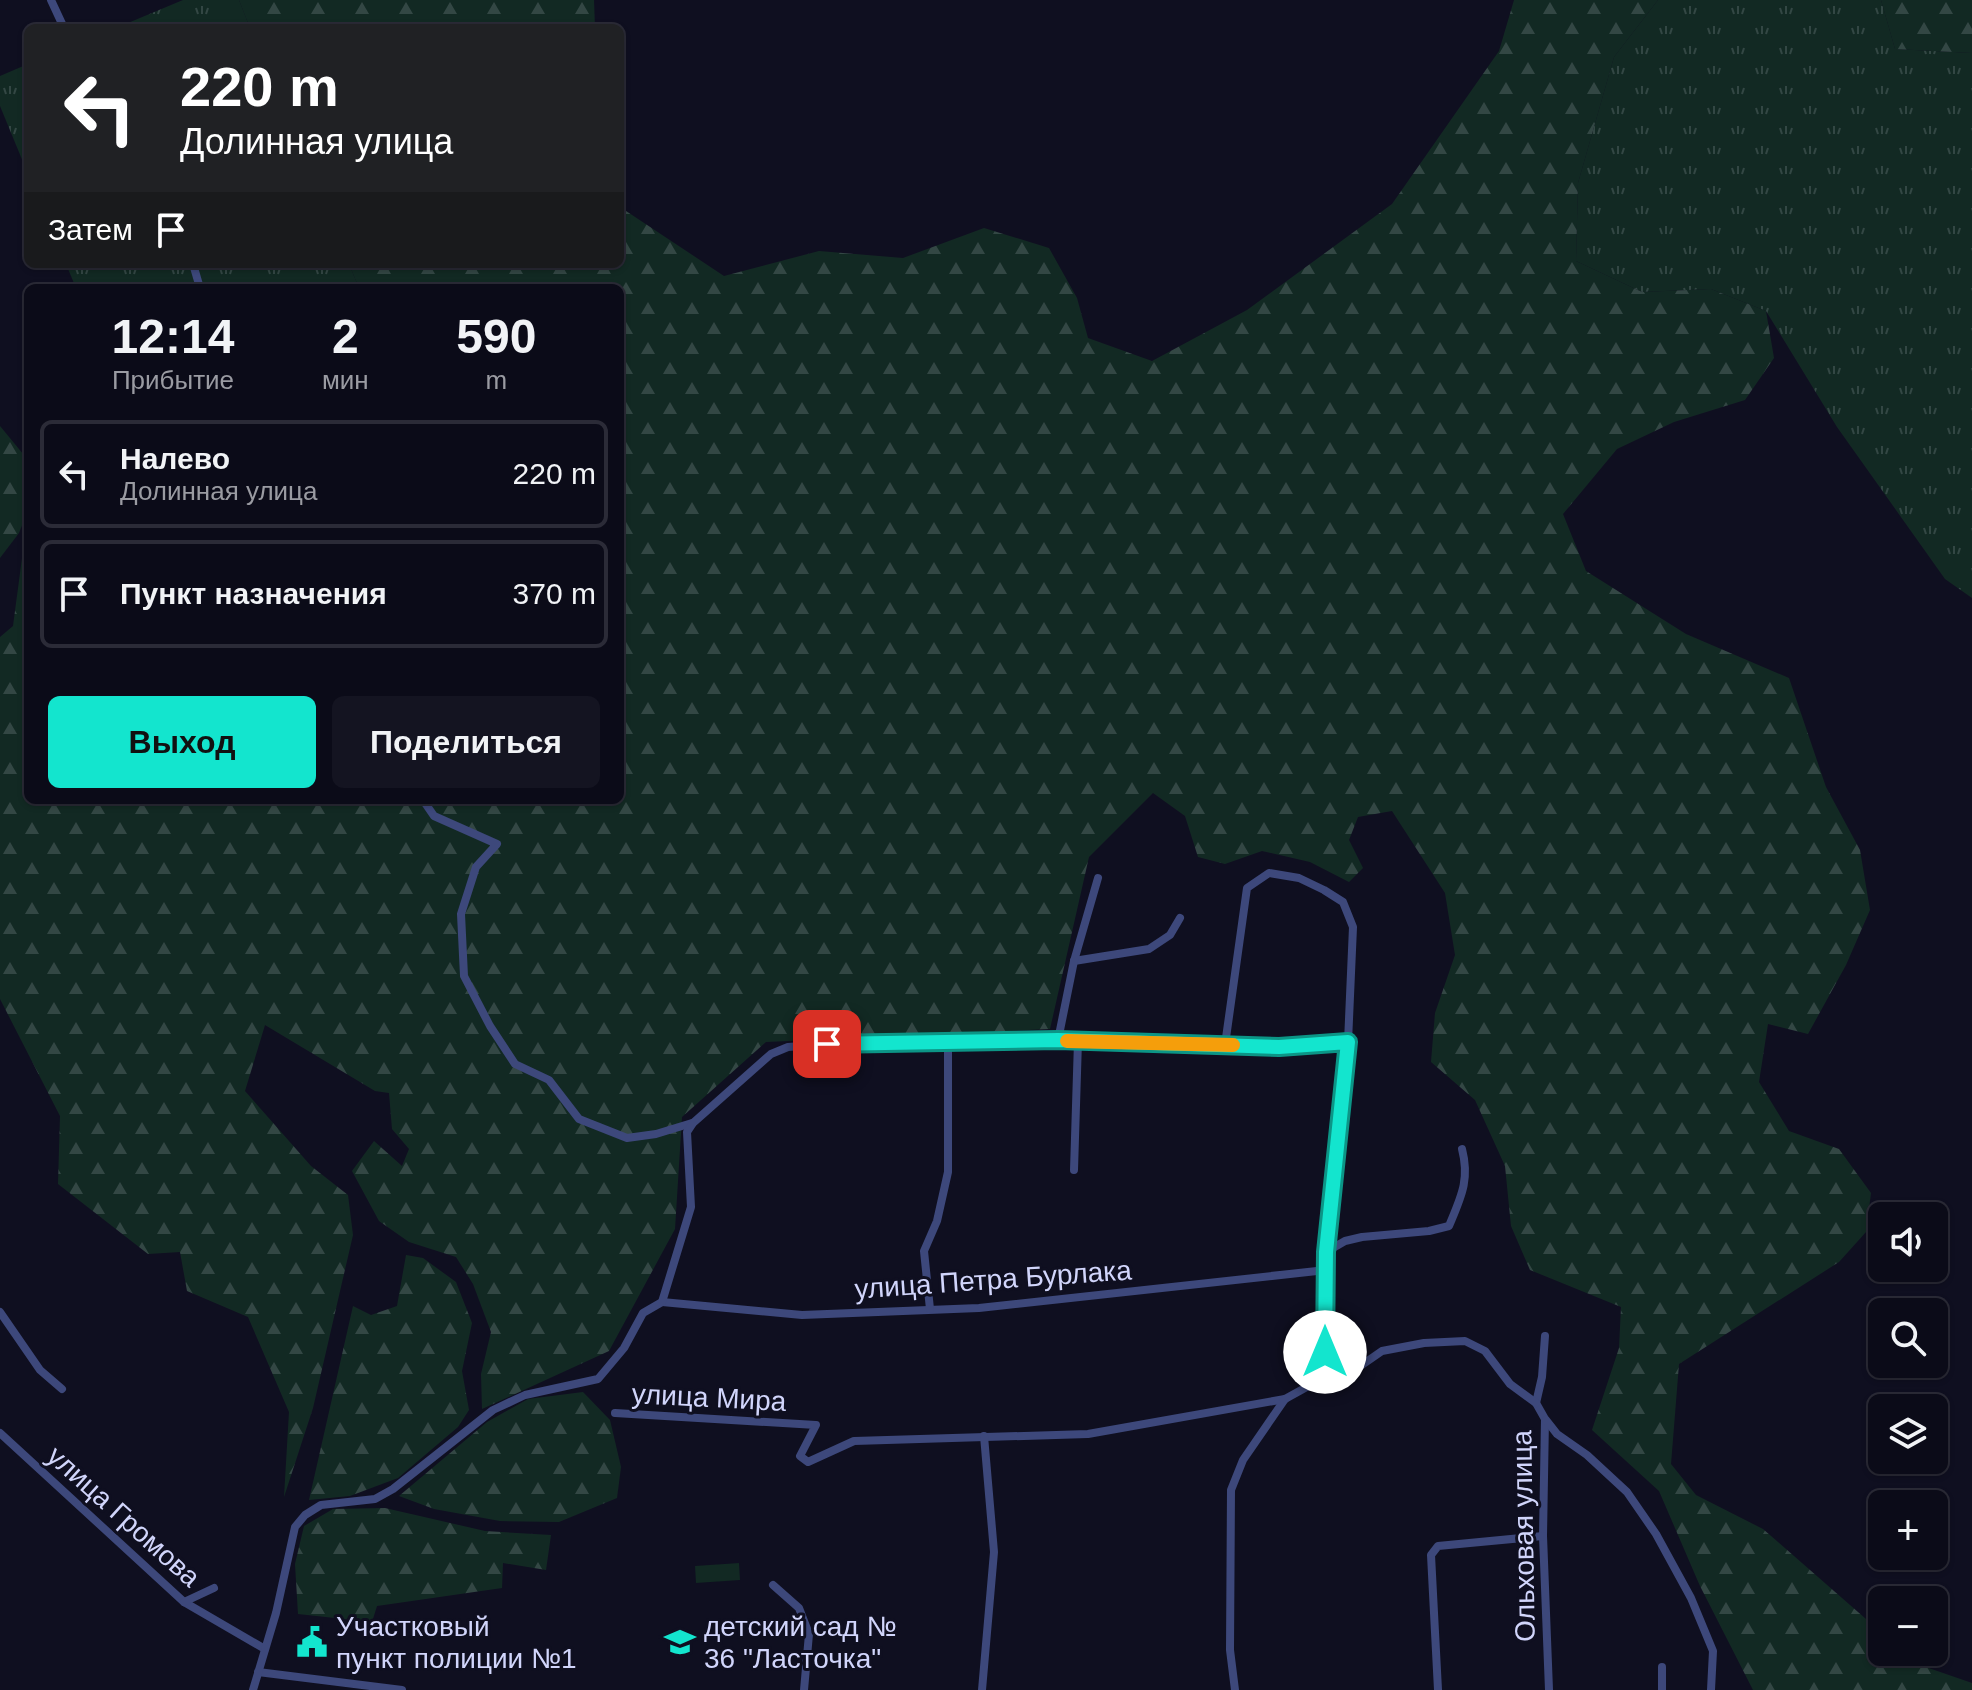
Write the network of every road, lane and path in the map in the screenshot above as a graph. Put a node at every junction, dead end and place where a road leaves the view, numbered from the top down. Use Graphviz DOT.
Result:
graph roads {
  1 [pos="51,0"];
  2 [pos="62,24"];
  3 [pos="426,804"];
  4 [pos="1098,878"];
  5 [pos="1180,918"];
  6 [pos="1074,961"];
  7 [pos="1058,1040"];
  8 [pos="1078,1041"];
  9 [pos="948,1042"];
  10 [pos="1348,1042"];
  11 [pos="1225,1045"];
  12 [pos="693,1123"];
  13 [pos="1462,1149"];
  14 [pos="1074,1170"];
  15 [pos="1326,1252"];
  16 [pos="1326,1270"];
  17 [pos="662,1302"];
  18 [pos="930,1309"];
  19 [pos="0,1312"];
  20 [pos="1545,1336"];
  21 [pos="1325,1379"];
  22 [pos="62,1389"];
  23 [pos="1285,1399"];
  24 [pos="1536,1403"];
  25 [pos="615,1413"];
  26 [pos="1545,1419"];
  27 [pos="0,1433"];
  28 [pos="984,1436"];
  29 [pos="1543,1536"];
  30 [pos="773,1585"];
  31 [pos="214,1588"];
  32 [pos="184,1602"];
  33 [pos="265,1649"];
  34 [pos="1662,1667"];
  35 [pos="258,1672"];
  36 [pos="253,1690"];
  37 [pos="402,1690"];
  38 [pos="804,1690"];
  39 [pos="982,1690"];
  40 [pos="1235,1690"];
  41 [pos="1438,1690"];
  42 [pos="1549,1690"];
  43 [pos="1662,1690"];
  44 [pos="1711,1690"];
  1 -- 2 [label="street"];
  3 -- 12 [label="street"];
  4 -- 6 [label="street"];
  5 -- 6 [label="street"];
  6 -- 7 [label="street"];
  7 -- 8 [label="street"];
  7 -- 9 [label="street"];
  8 -- 11 [label="street"];
  8 -- 14 [label="street"];
  9 -- 12 [label="street"];
  9 -- 18 [label="street"];
  10 -- 11 [label="street"];
  10 -- 11 [label="street"];
  10 -- 15 [label="street"];
  12 -- 17 [label="street"];
  13 -- 15 [label="street"];
  15 -- 16 [label="street"];
  16 -- 18 [label="street, улица Петра Бурлака"];
  16 -- 21 [label="street"];
  17 -- 18 [label="street, улица Петра Бурлака"];
  17 -- 33 [label="street"];
  19 -- 22 [label="street"];
  20 -- 24 [label="street, Ольховая улица"];
  21 -- 23 [label="street"];
  21 -- 24 [label="street"];
  23 -- 28 [label="street, улица Мира"];
  23 -- 40 [label="street"];
  24 -- 26 [label="street, Ольховая улица"];
  25 -- 28 [label="street, улица Мира"];
  26 -- 29 [label="street, Ольховая улица"];
  26 -- 44 [label="street"];
  27 -- 32 [label="street, улица Громова"];
  28 -- 39 [label="street"];
  29 -- 41 [label="street"];
  29 -- 42 [label="street, Ольховая улица"];
  30 -- 38 [label="street"];
  31 -- 32 [label="street"];
  32 -- 33 [label="street, улица Громова"];
  33 -- 35 [label="street"];
  34 -- 43 [label="street"];
  35 -- 36 [label="street"];
  35 -- 37 [label="street"];
}
